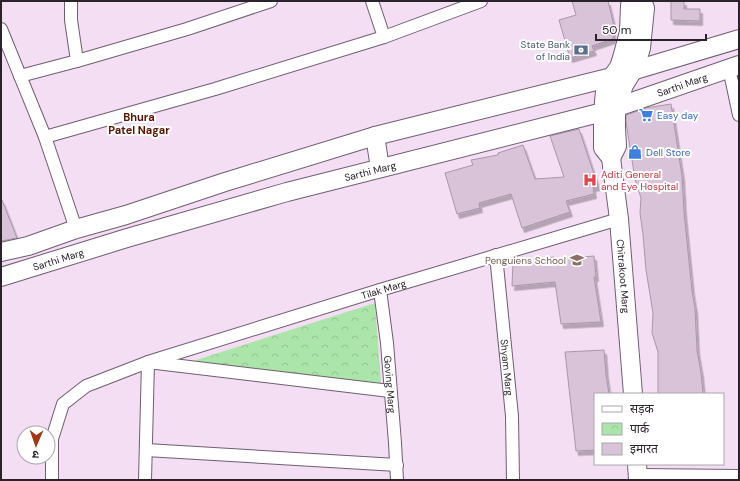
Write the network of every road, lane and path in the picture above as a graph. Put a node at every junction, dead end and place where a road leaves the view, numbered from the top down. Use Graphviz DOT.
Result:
graph roads {
  1 [pos="71,1"];
  2 [pos="271,1"];
  3 [pos="372,1"];
  4 [pos="482,1"];
  5 [pos="633,1"];
  6 [pos="642,1"];
  7 [pos="1,30"];
  8 [pos="384,37"];
  9 [pos="739,39"];
  10 [pos="77,61"];
  11 [pos="734,67"];
  12 [pos="632,72"];
  13 [pos="20,76"];
  14 [pos="612,77"];
  15 [pos="610,110"];
  16 [pos="739,115"];
  17 [pos="375,136"];
  18 [pos="46,137"];
  19 [pos="380,168"];
  20 [pos="619,219"];
  21 [pos="76,229"];
  22 [pos="1,252"];
  23 [pos="496,255"];
  24 [pos="1,277"];
  25 [pos="380,290"];
  26 [pos="148,362"];
  27 [pos="390,391"];
  28 [pos="633,393"];
  29 [pos="146,450"];
  30 [pos="397,465"];
  31 [pos="638,473"];
  32 [pos="739,476"];
  33 [pos="52,480"];
  34 [pos="145,480"];
  35 [pos="397,480"];
  36 [pos="513,480"];
  1 -- 10 [label="street"];
  2 -- 10 [label="street"];
  3 -- 8 [label="street"];
  4 -- 8 [label="street"];
  5 -- 14 [label="street, Chitrakoot Marg"];
  6 -- 12 [label="street, Chitrakoot Marg"];
  7 -- 13 [label="street"];
  8 -- 18 [label="street"];
  9 -- 12 [label="street"];
  10 -- 13 [label="street"];
  11 -- 15 [label="street, Sarthi Marg"];
  11 -- 16 [label="street"];
  12 -- 14 [label="street"];
  12 -- 15 [label="street, Chitrakoot Marg"];
  13 -- 18 [label="street"];
  14 -- 15 [label="street, Chitrakoot Marg"];
  14 -- 17 [label="street"];
  15 -- 19 [label="street, Sarthi Marg"];
  15 -- 20 [label="street, Chitrakoot Marg"];
  17 -- 19 [label="street"];
  17 -- 21 [label="street"];
  18 -- 21 [label="street"];
  19 -- 24 [label="street, Sarthi Marg"];
  20 -- 23 [label="street, Tilak Marg"];
  20 -- 28 [label="street, Chitrakoot Marg"];
  21 -- 22 [label="street"];
  23 -- 25 [label="street, Tilak Marg"];
  23 -- 36 [label="street, Shyam Marg"];
  25 -- 26 [label="street, Tilak Marg"];
  25 -- 27 [label="street, Goving Marg"];
  26 -- 27 [label="street"];
  26 -- 29 [label="street"];
  26 -- 33 [label="street, Tilak Marg"];
  27 -- 30 [label="street, Goving Marg"];
  29 -- 30 [label="street"];
  29 -- 34 [label="street"];
  30 -- 35 [label="street, Goving Marg"];
  31 -- 32 [label="street"];
}
